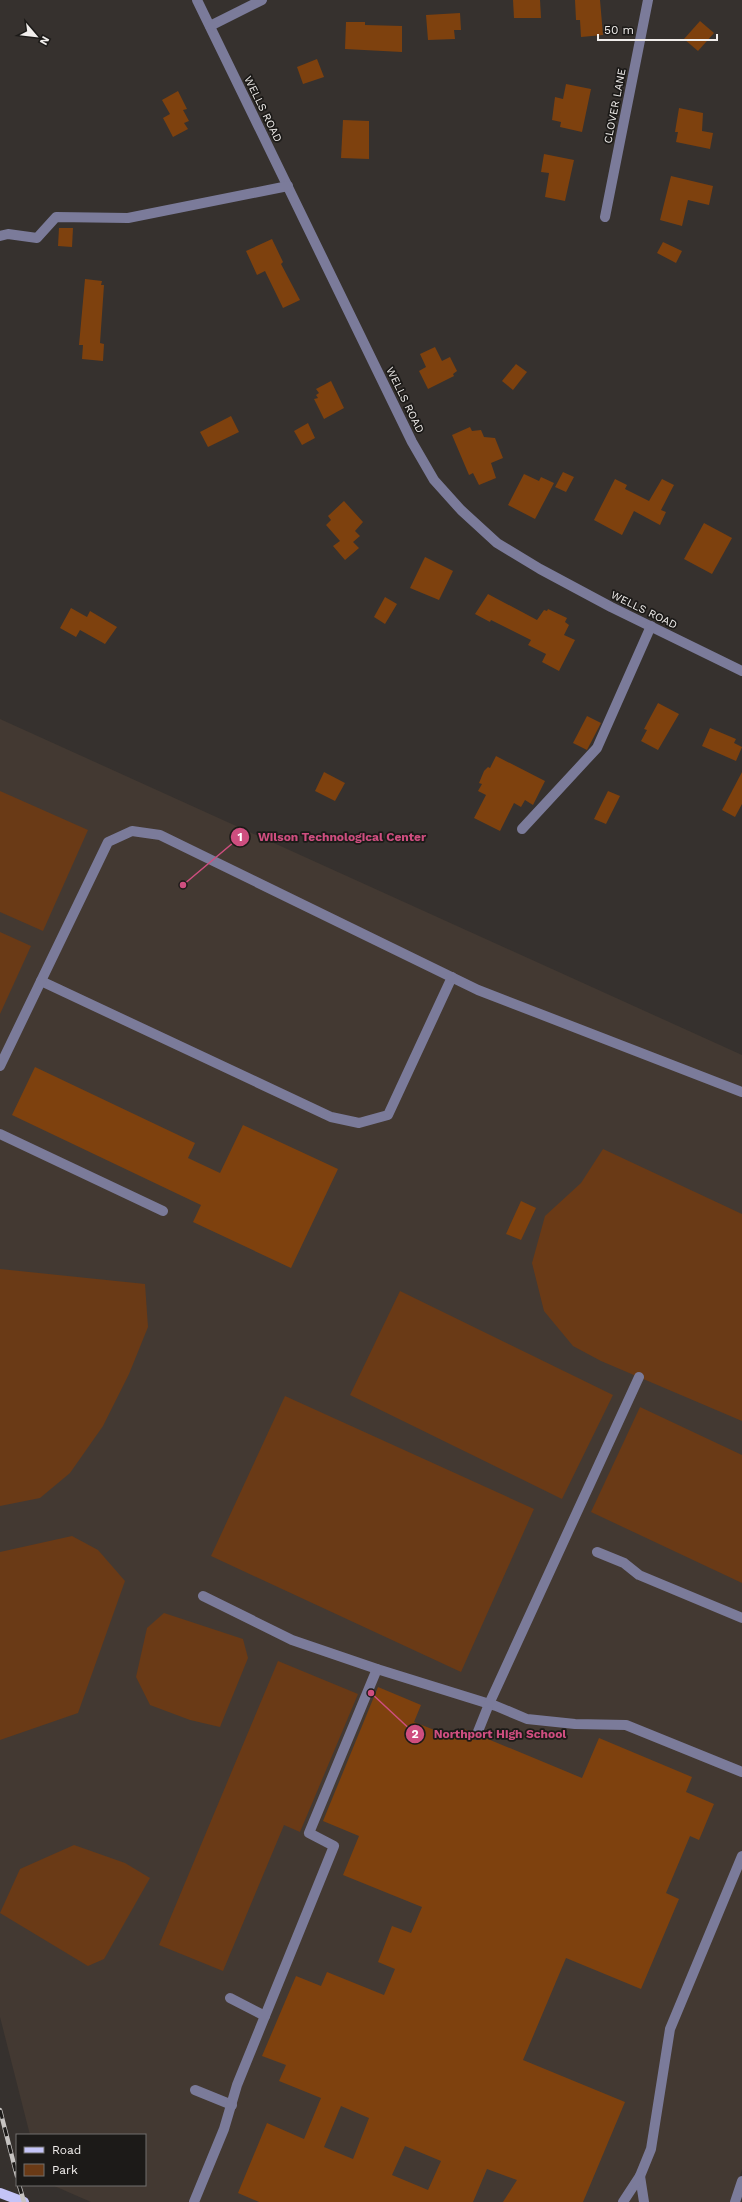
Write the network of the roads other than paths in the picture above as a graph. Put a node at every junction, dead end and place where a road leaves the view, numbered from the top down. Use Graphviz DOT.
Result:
graph roads {
  1 [pos="197,0"];
  2 [pos="262,0"];
  3 [pos="648,0"];
  4 [pos="210,26"];
  5 [pos="288,186"];
  6 [pos="605,217"];
  7 [pos="0,236"];
  8 [pos="651,626"];
  9 [pos="742,671"];
  10 [pos="522,829"];
  11 [pos="452,977"];
  12 [pos="41,981"];
  13 [pos="0,1066"];
  14 [pos="742,1092"];
  15 [pos="0,1134"];
  16 [pos="163,1211"];
  17 [pos="640,1377"];
  18 [pos="596,1552"];
  19 [pos="204,1596"];
  20 [pos="742,1618"];
  21 [pos="378,1669"];
  22 [pos="489,1704"];
  23 [pos="477,1734"];
  24 [pos="742,1772"];
  25 [pos="742,1856"];
  26 [pos="230,1998"];
  27 [pos="265,2016"];
  28 [pos="195,2090"];
  29 [pos="232,2105"];
  30 [pos="640,2176"];
  31 [pos="742,2181"];
  32 [pos="0,2193"];
  33 [pos="738,2201"];
  34 [pos="24,2202"];
  35 [pos="194,2202"];
  36 [pos="623,2202"];
  37 [pos="644,2202"];
  1 -- 4 [label="street, WELLS ROAD"];
  2 -- 4 [label="street"];
  3 -- 6 [label="street, CLOVER LANE"];
  4 -- 5 [label="street, WELLS ROAD"];
  5 -- 7 [label="street"];
  5 -- 8 [label="street, WELLS ROAD"];
  8 -- 9 [label="street, WELLS ROAD"];
  8 -- 10 [label="street"];
  11 -- 12 [label="street"];
  11 -- 12 [label="street"];
  11 -- 14 [label="street"];
  12 -- 13 [label="street"];
  15 -- 16 [label="street"];
  17 -- 22 [label="street"];
  18 -- 20 [label="street"];
  19 -- 21 [label="street"];
  21 -- 22 [label="street"];
  21 -- 27 [label="street"];
  22 -- 23 [label="street"];
  22 -- 24 [label="street"];
  25 -- 30 [label="street"];
  26 -- 27 [label="street"];
  27 -- 29 [label="street"];
  28 -- 29 [label="street"];
  29 -- 35 [label="street"];
  30 -- 36 [label="street"];
  30 -- 37 [label="street"];
  31 -- 33 [label="street"];
  32 -- 34 [label="main road"];
}
